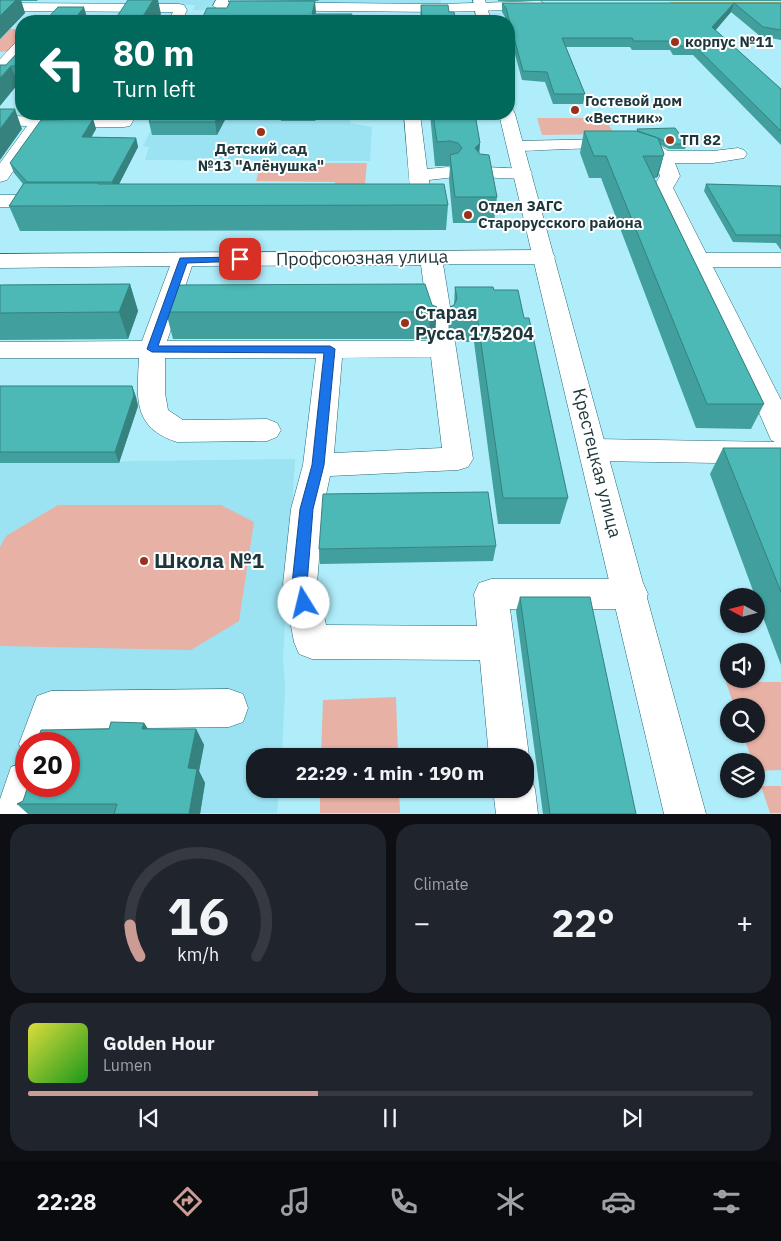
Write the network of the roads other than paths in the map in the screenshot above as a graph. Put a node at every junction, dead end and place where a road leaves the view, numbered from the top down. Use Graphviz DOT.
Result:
graph roads {
  1 [pos="222,0"];
  2 [pos="552,5"];
  3 [pos="56,6"];
  4 [pos="7,7"];
  5 [pos="120,8"];
  6 [pos="482,11"];
  7 [pos="48,15"];
  8 [pos="115,15"];
  9 [pos="178,15"];
  10 [pos="449,15"];
  11 [pos="15,52"];
  12 [pos="0,68"];
  13 [pos="0,120"];
  14 [pos="15,120"];
  15 [pos="39,120"];
  16 [pos="82,120"];
  17 [pos="125,120"];
  18 [pos="413,120"];
  19 [pos="509,120"];
  20 [pos="738,154"];
  21 [pos="7,156"];
  22 [pos="664,157"];
  23 [pos="519,159"];
  24 [pos="448,173"];
  25 [pos="485,173"];
  26 [pos="420,175"];
  27 [pos="0,176"];
  28 [pos="379,197"];
  29 [pos="68,200"];
  30 [pos="0,201"];
  31 [pos="544,257"];
  32 [pos="431,258"];
  33 [pos="183,260"];
  34 [pos="698,260"];
  35 [pos="781,260"];
  36 [pos="0,261"];
  37 [pos="442,338"];
  38 [pos="152,349"];
  39 [pos="330,349"];
  40 [pos="0,350"];
  41 [pos="267,430"];
  42 [pos="781,433"];
  43 [pos="594,450"];
  44 [pos="781,453"];
  45 [pos="318,465"];
  46 [pos="631,594"];
  47 [pos="495,643"];
  48 [pos="229,708"];
  49 [pos="43,732"];
  50 [pos="509,748"];
  51 [pos="21,797"];
  52 [pos="515,798"];
  53 [pos="16,814"];
  54 [pos="517,814"];
  55 [pos="685,814"];
  1 -- 6 [label="street"];
  2 -- 6 [label="street"];
  3 -- 4 [label="street"];
  3 -- 5 [label="street"];
  3 -- 7 [label="street"];
  5 -- 8 [label="street"];
  5 -- 9 [label="street"];
  6 -- 10 [label="street"];
  11 -- 12 [label="street"];
  13 -- 14 [label="street"];
  15 -- 21 [label="street"];
  16 -- 17 [label="street"];
  18 -- 26 [label="street"];
  19 -- 23 [label="street, Крестецкая улица"];
  20 -- 22 [label="street"];
  21 -- 27 [label="street"];
  22 -- 23 [label="street"];
  22 -- 34 [label="street"];
  23 -- 25 [label="street"];
  23 -- 31 [label="street, Крестецкая улица"];
  24 -- 26 [label="street"];
  26 -- 28 [label="street"];
  29 -- 30 [label="street"];
  31 -- 32 [label="street, Профсоюзная улица"];
  31 -- 43 [label="street, Крестецкая улица"];
  32 -- 33 [label="street, Профсоюзная улица"];
  32 -- 37 [label="street"];
  33 -- 36 [label="street, Профсоюзная улица"];
  33 -- 38 [label="street"];
  34 -- 35 [label="street"];
  34 -- 42 [label="street"];
  37 -- 39 [label="street"];
  37 -- 45 [label="street"];
  38 -- 39 [label="street"];
  38 -- 40 [label="street"];
  38 -- 41 [label="street"];
  39 -- 45 [label="street"];
  43 -- 44 [label="street"];
  43 -- 46 [label="street, Крестецкая улица"];
  45 -- 47 [label="street"];
  46 -- 47 [label="street"];
  46 -- 55 [label="street, Крестецкая улица"];
  47 -- 50 [label="street"];
  48 -- 49 [label="street"];
  51 -- 53 [label="street"];
  52 -- 54 [label="street"];
}
